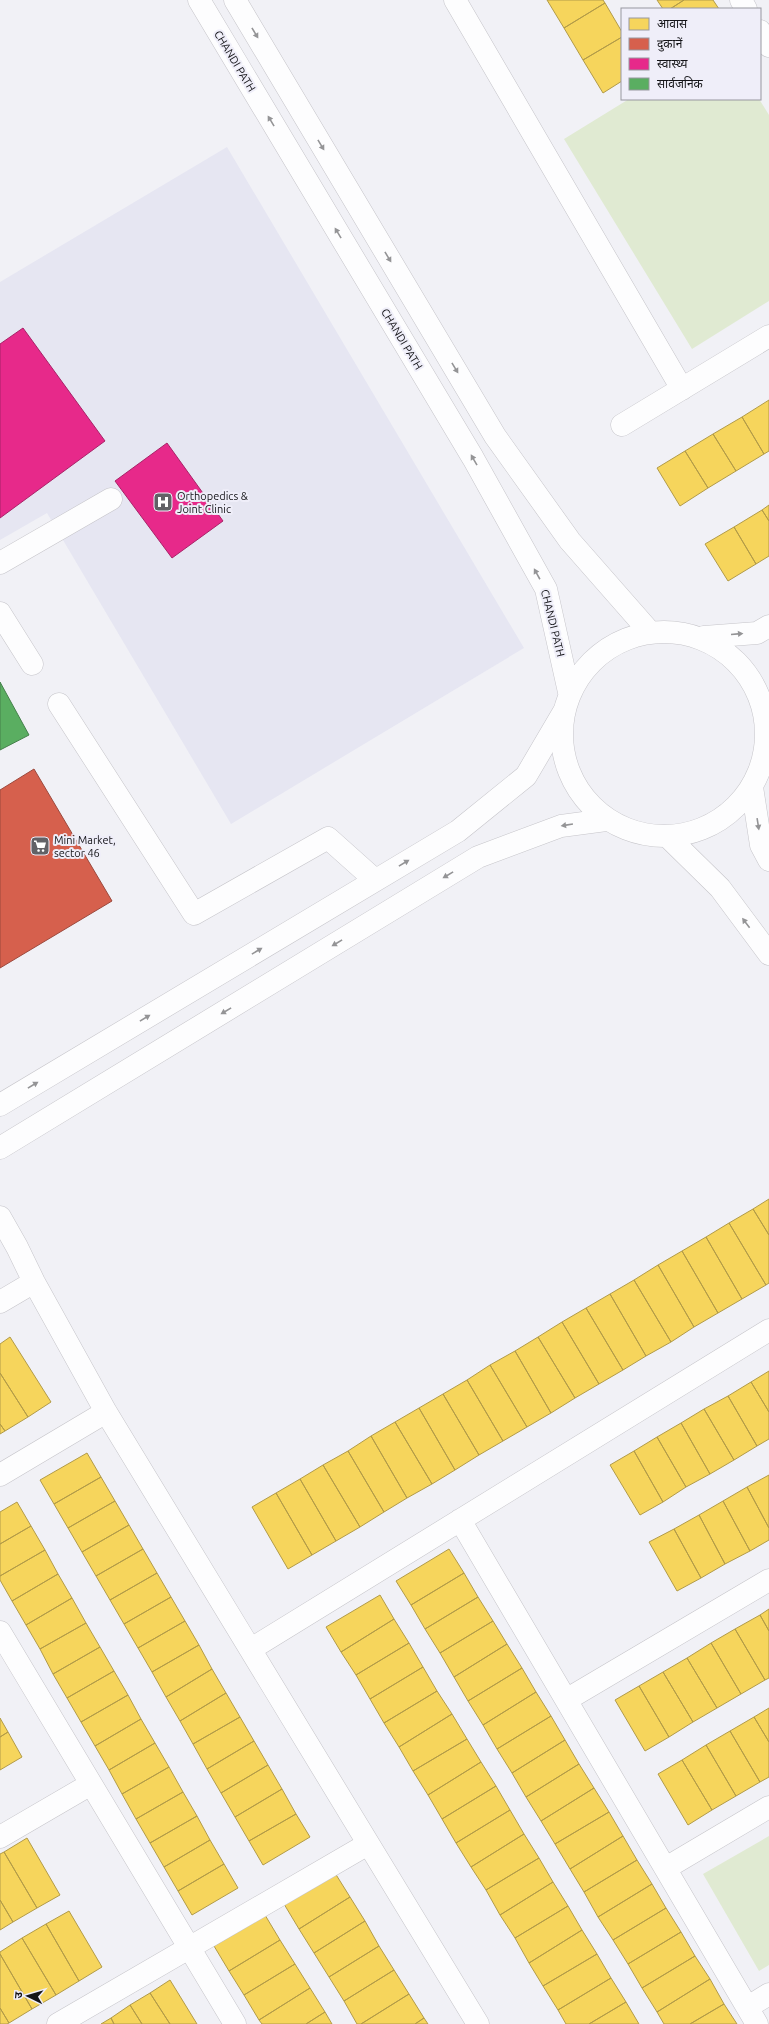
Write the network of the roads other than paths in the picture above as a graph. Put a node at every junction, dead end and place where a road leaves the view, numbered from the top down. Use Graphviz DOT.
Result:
graph roads {
  1 [pos="199,0"];
  2 [pos="235,0"];
  3 [pos="455,0"];
  4 [pos="761,33"];
  5 [pos="769,46"];
  6 [pos="769,336"];
  7 [pos="682,389"];
  8 [pos="622,425"];
  9 [pos="111,499"];
  10 [pos="0,563"];
  11 [pos="0,612"];
  12 [pos="769,626"];
  13 [pos="649,631"];
  14 [pos="704,637"];
  15 [pos="32,664"];
  16 [pos="569,692"];
  17 [pos="59,704"];
  18 [pos="767,709"];
  19 [pos="563,713"];
  20 [pos="752,787"];
  21 [pos="606,820"];
  22 [pos="668,837"];
  23 [pos="769,860"];
  24 [pos="375,880"];
  25 [pos="769,954"];
  26 [pos="0,1105"];
  27 [pos="0,1148"];
  28 [pos="0,1217"];
  29 [pos="34,1282"];
  30 [pos="0,1302"];
  31 [pos="769,1330"];
  32 [pos="106,1412"];
  33 [pos="0,1475"];
  34 [pos="460,1520"];
  35 [pos="769,1580"];
  36 [pos="0,1632"];
  37 [pos="250,1650"];
  38 [pos="566,1700"];
  39 [pos="91,1784"];
  40 [pos="769,1807"];
  41 [pos="0,1837"];
  42 [pos="368,1844"];
  43 [pos="666,1868"];
  44 [pos="189,1947"];
  45 [pos="769,1994"];
  46 [pos="753,2016"];
  47 [pos="58,2024"];
  48 [pos="235,2024"];
  49 [pos="478,2024"];
  16 -- 1 [label="street, CHANDI PATH, one-way"];
  2 -- 13 [label="street, one-way"];
  3 -- 7 [label="street"];
  4 -- 5 [label="street"];
  6 -- 7 [label="street"];
  7 -- 8 [label="street"];
  9 -- 10 [label="street"];
  11 -- 15 [label="street"];
  14 -- 12 [label="street, one-way"];
  13 -- 14 [label="street"];
  13 -- 16 [label="street"];
  14 -- 18 [label="street"];
  16 -- 19 [label="street"];
  17 -- 24 [label="street"];
  18 -- 20 [label="street"];
  19 -- 21 [label="street"];
  24 -- 19 [label="street, one-way"];
  20 -- 22 [label="street"];
  20 -- 23 [label="street, one-way"];
  21 -- 22 [label="street"];
  21 -- 27 [label="street, one-way"];
  25 -- 22 [label="street, one-way"];
  26 -- 24 [label="street, one-way"];
  28 -- 29 [label="street"];
  29 -- 30 [label="street"];
  29 -- 32 [label="street"];
  31 -- 34 [label="street"];
  32 -- 33 [label="street"];
  32 -- 37 [label="street"];
  34 -- 37 [label="street"];
  34 -- 38 [label="street"];
  35 -- 38 [label="street"];
  36 -- 39 [label="street"];
  37 -- 42 [label="street"];
  38 -- 43 [label="street"];
  39 -- 41 [label="street"];
  39 -- 44 [label="street"];
  40 -- 43 [label="street"];
  42 -- 44 [label="street"];
  42 -- 49 [label="street"];
  43 -- 46 [label="street"];
  44 -- 47 [label="street"];
  44 -- 48 [label="street"];
  45 -- 46 [label="street"];
}
